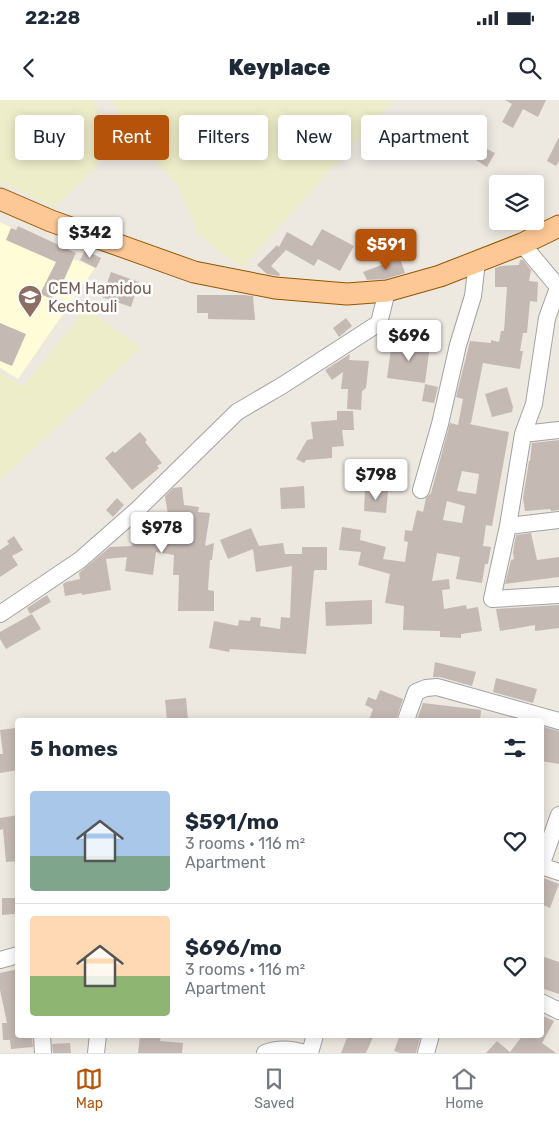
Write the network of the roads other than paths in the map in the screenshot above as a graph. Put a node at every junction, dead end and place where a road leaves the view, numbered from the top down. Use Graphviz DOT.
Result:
graph roads {
  1 [pos="0,199"];
  2 [pos="559,226"];
  3 [pos="522,244"];
  4 [pos="477,262"];
  5 [pos="558,287"];
  6 [pos="387,291"];
  7 [pos="559,430"];
  8 [pos="523,434"];
  9 [pos="421,490"];
  10 [pos="559,520"];
  11 [pos="508,526"];
  12 [pos="559,595"];
  13 [pos="0,614"];
  14 [pos="407,718"];
  15 [pos="559,721"];
  16 [pos="559,815"];
  17 [pos="546,836"];
  18 [pos="544,867"];
  19 [pos="559,872"];
  20 [pos="15,956"];
  21 [pos="0,960"];
  22 [pos="544,1004"];
  23 [pos="559,1011"];
  24 [pos="42,1038"];
  25 [pos="98,1038"];
  26 [pos="315,1038"];
  27 [pos="430,1038"];
  28 [pos="43,1053"];
  29 [pos="96,1053"];
  30 [pos="265,1053"];
  31 [pos="305,1053"];
  32 [pos="310,1053"];
  33 [pos="426,1053"];
  1 -- 6 [label="main road"];
  2 -- 3 [label="main road"];
  3 -- 4 [label="main road"];
  3 -- 5 [label="street"];
  4 -- 6 [label="main road"];
  4 -- 9 [label="street"];
  5 -- 8 [label="street"];
  6 -- 13 [label="street"];
  7 -- 8 [label="street"];
  8 -- 11 [label="street"];
  10 -- 11 [label="street"];
  11 -- 12 [label="street"];
  14 -- 15 [label="street"];
  16 -- 17 [label="street"];
  18 -- 19 [label="street"];
  20 -- 21 [label="street"];
  22 -- 23 [label="street"];
  24 -- 28 [label="street"];
  25 -- 29 [label="street"];
  26 -- 32 [label="street"];
  27 -- 33 [label="street"];
  30 -- 31 [label="street"];
}
